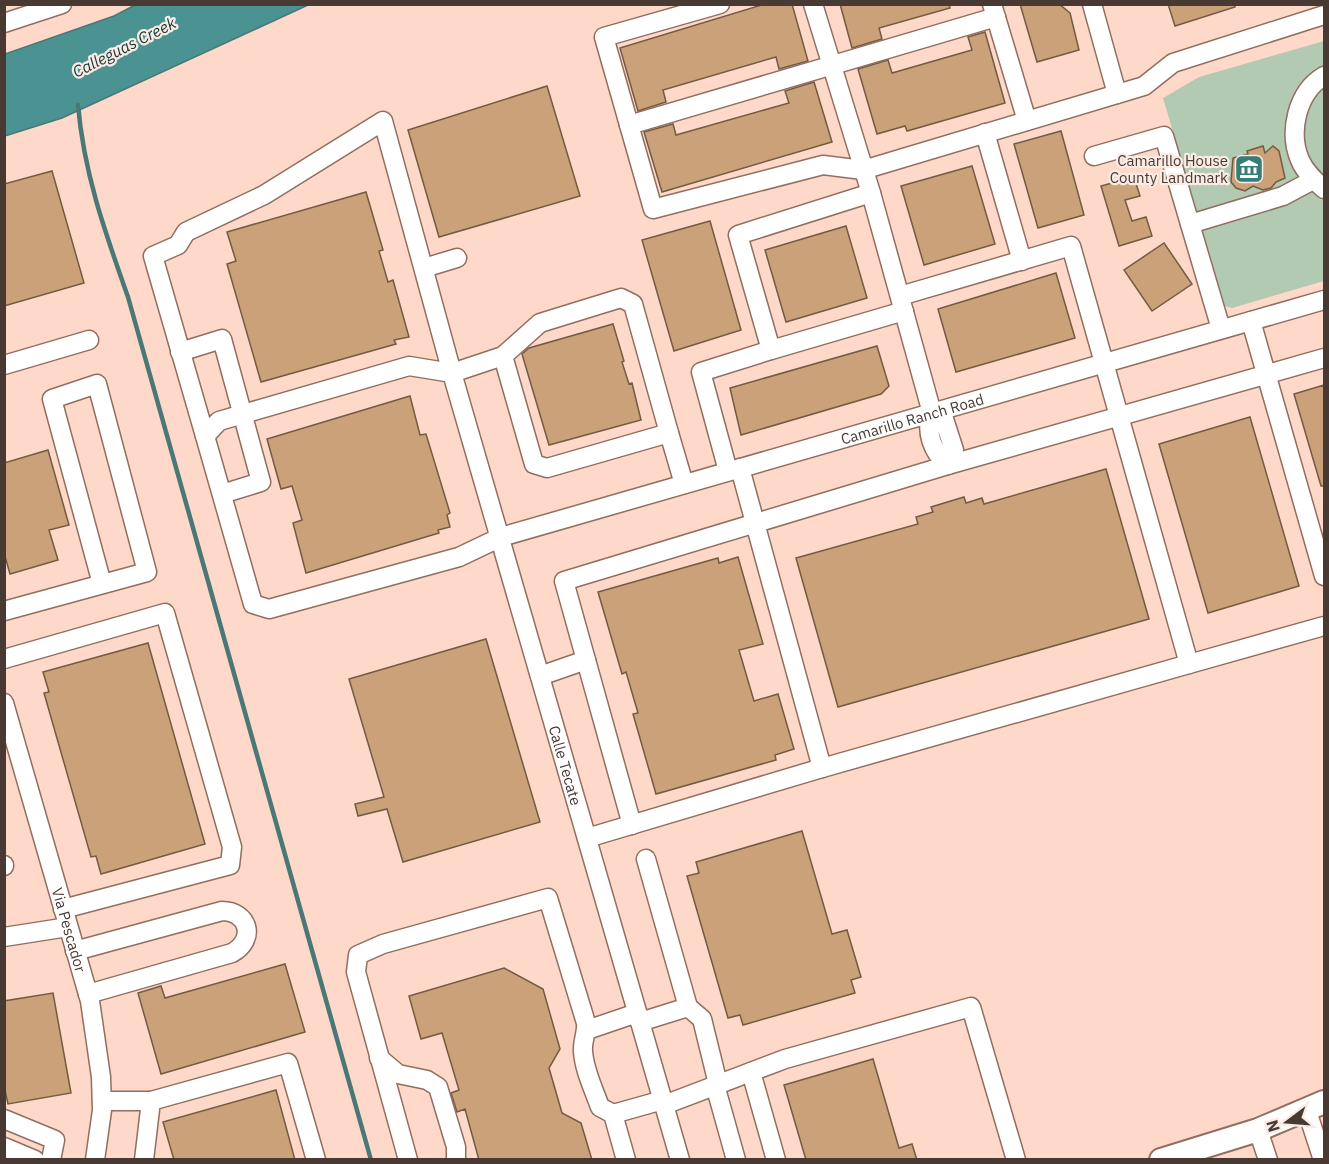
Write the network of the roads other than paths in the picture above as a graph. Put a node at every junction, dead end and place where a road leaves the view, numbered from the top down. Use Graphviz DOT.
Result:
graph roads {
  1 [pos="62,4"];
  2 [pos="720,4"];
  3 [pos="813,4"];
  4 [pos="1092,4"];
  5 [pos="994,11"];
  6 [pos="1324,15"];
  7 [pos="4,23"];
  8 [pos="831,65"];
  9 [pos="1324,76"];
  10 [pos="1117,94"];
  11 [pos="1027,121"];
  12 [pos="629,125"];
  13 [pos="985,133"];
  14 [pos="1094,156"];
  15 [pos="863,170"];
  16 [pos="1319,184"];
  17 [pos="871,194"];
  18 [pos="1190,224"];
  19 [pos="457,258"];
  20 [pos="1022,261"];
  21 [pos="424,268"];
  22 [pos="1324,300"];
  23 [pos="902,303"];
  24 [pos="1251,321"];
  25 [pos="1221,329"];
  26 [pos="89,340"];
  27 [pos="771,350"];
  28 [pos="180,352"];
  29 [pos="503,356"];
  30 [pos="1324,358"];
  31 [pos="1105,363"];
  32 [pos="4,364"];
  33 [pos="452,373"];
  34 [pos="1266,373"];
  35 [pos="932,412"];
  36 [pos="243,414"];
  37 [pos="1119,415"];
  38 [pos="669,432"];
  39 [pos="205,436"];
  40 [pos="948,465"];
  41 [pos="734,469"];
  42 [pos="684,484"];
  43 [pos="222,494"];
  44 [pos="755,522"];
  45 [pos="501,537"];
  46 [pos="1324,576"];
  47 [pos="102,584"];
  48 [pos="4,611"];
  49 [pos="1324,626"];
  50 [pos="4,659"];
  51 [pos="586,660"];
  52 [pos="1189,664"];
  53 [pos="540,676"];
  54 [pos="4,703"];
  55 [pos="822,768"];
  56 [pos="632,825"];
  57 [pos="587,838"];
  58 [pos="645,859"];
  59 [pos="63,909"];
  60 [pos="68,927"];
  61 [pos="4,937"];
  62 [pos="75,951"];
  63 [pos="88,994"];
  64 [pos="688,1007"];
  65 [pos="639,1017"];
  66 [pos="586,1030"];
  67 [pos="379,1058"];
  68 [pos="751,1072"];
  69 [pos="716,1085"];
  70 [pos="102,1101"];
  71 [pos="151,1101"];
  72 [pos="664,1102"];
  73 [pos="1316,1106"];
  74 [pos="613,1114"];
  75 [pos="4,1119"];
  76 [pos="1258,1130"];
  77 [pos="4,1147"];
  78 [pos="1322,1157"];
  79 [pos="35,1160"];
  80 [pos="51,1160"];
  81 [pos="95,1160"];
  82 [pos="144,1160"];
  83 [pos="316,1160"];
  84 [pos="408,1160"];
  85 [pos="456,1160"];
  86 [pos="626,1160"];
  87 [pos="680,1160"];
  88 [pos="736,1160"];
  89 [pos="776,1160"];
  90 [pos="1016,1160"];
  91 [pos="1161,1160"];
  92 [pos="1268,1160"];
  1 -- 7 [label="street"];
  2 -- 12 [label="street"];
  3 -- 8 [label="street"];
  4 -- 10 [label="street"];
  5 -- 8 [label="street"];
  5 -- 11 [label="street"];
  6 -- 10 [label="street"];
  8 -- 12 [label="street"];
  8 -- 15 [label="street"];
  9 -- 16 [label="street"];
  10 -- 11 [label="street"];
  11 -- 13 [label="street"];
  12 -- 15 [label="street"];
  13 -- 15 [label="street"];
  13 -- 20 [label="street"];
  14 -- 18 [label="street"];
  15 -- 17 [label="street"];
  16 -- 18 [label="street"];
  17 -- 23 [label="street"];
  17 -- 27 [label="street"];
  18 -- 25 [label="street"];
  19 -- 21 [label="street"];
  20 -- 23 [label="street"];
  20 -- 31 [label="street"];
  21 -- 28 [label="street, Calle Tecate"];
  21 -- 33 [label="street, Calle Tecate"];
  22 -- 24 [label="street, Camarillo Ranch Road"];
  23 -- 27 [label="street"];
  23 -- 35 [label="street"];
  24 -- 25 [label="street, Camarillo Ranch Road"];
  24 -- 34 [label="street"];
  25 -- 31 [label="street, Camarillo Ranch Road"];
  26 -- 32 [label="street"];
  27 -- 41 [label="street"];
  28 -- 36 [label="street"];
  28 -- 39 [label="street"];
  29 -- 33 [label="street"];
  29 -- 38 [label="street"];
  29 -- 38 [label="street"];
  30 -- 34 [label="street"];
  31 -- 35 [label="street, Camarillo Ranch Road"];
  31 -- 37 [label="street"];
  33 -- 36 [label="street"];
  33 -- 45 [label="street, Calle Tecate"];
  34 -- 37 [label="street"];
  34 -- 46 [label="street"];
  35 -- 40 [label="street"];
  35 -- 41 [label="street, Camarillo Ranch Road"];
  36 -- 39 [label="street"];
  36 -- 43 [label="street"];
  37 -- 40 [label="street"];
  37 -- 52 [label="street"];
  38 -- 42 [label="street"];
  39 -- 43 [label="street"];
  40 -- 44 [label="street"];
  41 -- 42 [label="street, Camarillo Ranch Road"];
  41 -- 44 [label="street"];
  42 -- 45 [label="street, Camarillo Ranch Road"];
  43 -- 45 [label="street, Camarillo Ranch Road"];
  44 -- 51 [label="street"];
  44 -- 55 [label="street"];
  45 -- 53 [label="street, Calle Tecate"];
  47 -- 47 [label="street"];
  47 -- 48 [label="street"];
  49 -- 52 [label="street"];
  50 -- 59 [label="street"];
  51 -- 53 [label="street"];
  51 -- 56 [label="street"];
  52 -- 55 [label="street"];
  53 -- 57 [label="street, Calle Tecate"];
  54 -- 59 [label="street, Via Pescador"];
  55 -- 56 [label="street"];
  56 -- 57 [label="street"];
  57 -- 65 [label="street, Calle Tecate"];
  58 -- 64 [label="street"];
  59 -- 60 [label="street, Via Pescador"];
  60 -- 61 [label="street"];
  60 -- 62 [label="street, Via Pescador"];
  62 -- 63 [label="street, Via Pescador"];
  62 -- 63 [label="street"];
  63 -- 70 [label="street, Via Pescador"];
  64 -- 65 [label="street"];
  64 -- 69 [label="street"];
  65 -- 66 [label="street"];
  65 -- 72 [label="street, Calle Tecate"];
  66 -- 67 [label="street"];
  66 -- 74 [label="street"];
  67 -- 84 [label="street"];
  67 -- 85 [label="street"];
  68 -- 69 [label="street"];
  68 -- 89 [label="street"];
  68 -- 90 [label="street"];
  69 -- 72 [label="street"];
  69 -- 88 [label="street"];
  70 -- 71 [label="street"];
  70 -- 81 [label="street, Via Pescador"];
  71 -- 82 [label="street"];
  71 -- 83 [label="street"];
  72 -- 74 [label="street"];
  72 -- 87 [label="street, Calle Tecate"];
  73 -- 76 [label="main road"];
  73 -- 78 [label="street"];
  74 -- 86 [label="street"];
  75 -- 80 [label="street"];
  76 -- 91 [label="main road"];
  76 -- 92 [label="street"];
  77 -- 79 [label="street"];
}
